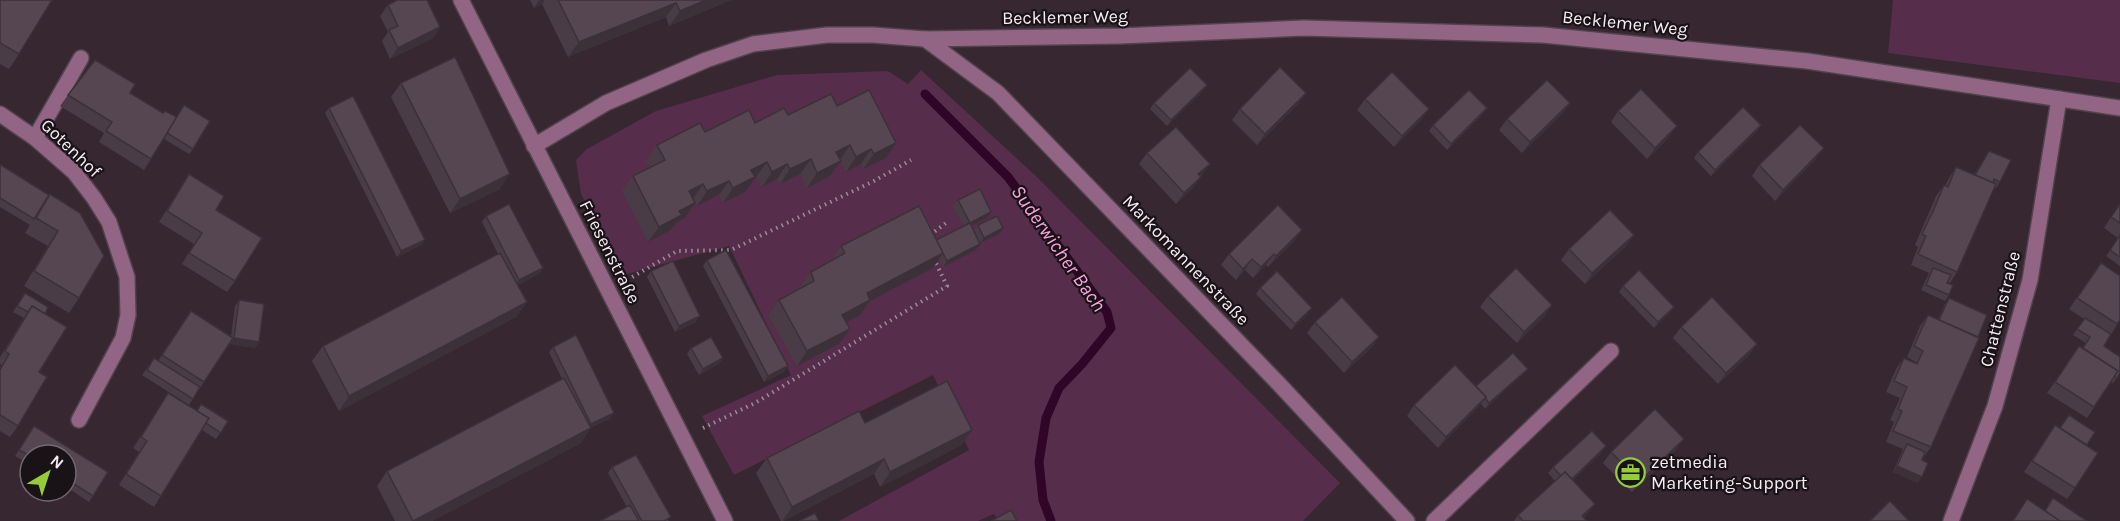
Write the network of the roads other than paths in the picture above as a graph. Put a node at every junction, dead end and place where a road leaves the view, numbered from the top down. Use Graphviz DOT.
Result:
graph roads {
  1 [pos="461,0"];
  2 [pos="925,39"];
  3 [pos="81,57"];
  4 [pos="2059,99"];
  5 [pos="2120,108"];
  6 [pos="0,114"];
  7 [pos="35,138"];
  8 [pos="534,146"];
  9 [pos="1611,351"];
  10 [pos="79,420"];
  11 [pos="725,521"];
  12 [pos="1407,521"];
  13 [pos="1434,521"];
  14 [pos="1951,521"];
  1 -- 8 [label="street, Friesenstraße"];
  2 -- 4 [label="street, Becklemer Weg"];
  2 -- 8 [label="street, Becklemer Weg"];
  2 -- 12 [label="street, Markomannenstraße"];
  3 -- 7 [label="street"];
  4 -- 5 [label="street, Becklemer Weg"];
  4 -- 14 [label="street, Chattenstraße"];
  6 -- 7 [label="street, Gotenhof"];
  7 -- 10 [label="street, Gotenhof"];
  8 -- 11 [label="street, Friesenstraße"];
  9 -- 13 [label="street"];
}
